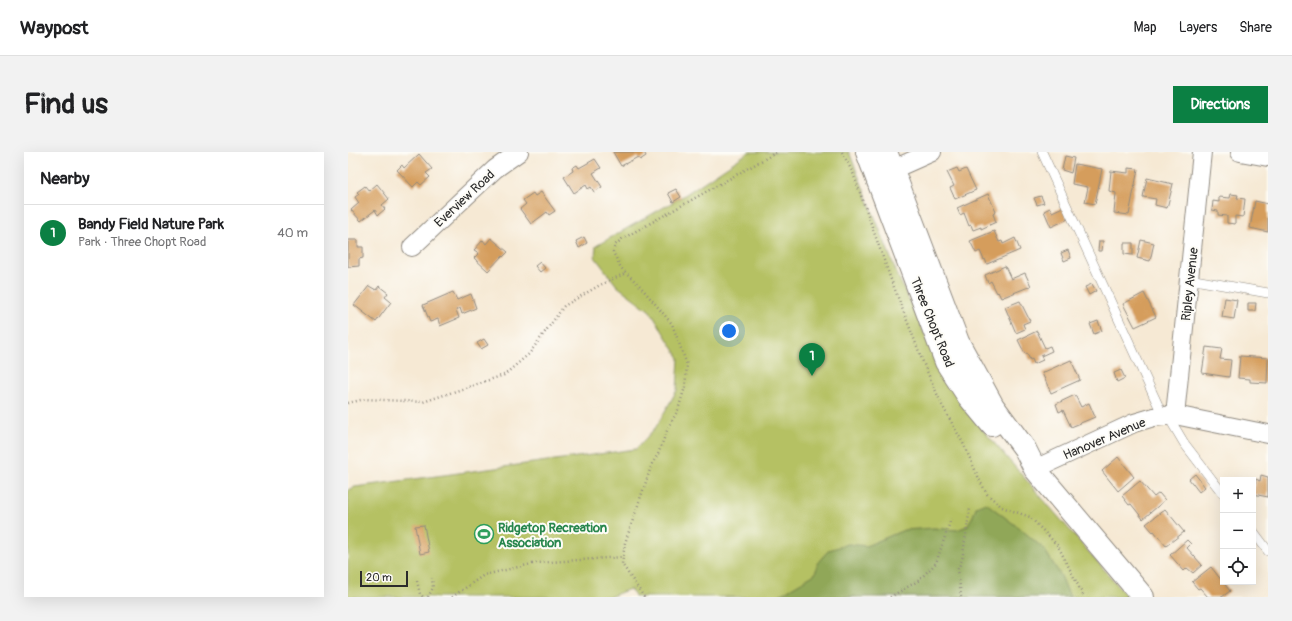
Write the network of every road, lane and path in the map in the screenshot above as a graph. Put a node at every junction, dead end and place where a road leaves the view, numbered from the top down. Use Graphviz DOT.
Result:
graph roads {
  1 [pos="519,152"];
  2 [pos="777,152"];
  3 [pos="867,152"];
  4 [pos="932,152"];
  5 [pos="1042,152"];
  6 [pos="1202,152"];
  7 [pos="1240,152"];
  8 [pos="1268,157"];
  9 [pos="885,166"];
  10 [pos="412,247"];
  11 [pos="626,273"];
  12 [pos="1189,280"];
  13 [pos="1268,293"];
  14 [pos="348,403"];
  15 [pos="1169,416"];
  16 [pos="1268,434"];
  17 [pos="1035,469"];
  18 [pos="1220,490"];
  19 [pos="970,508"];
  20 [pos="951,519"];
  21 [pos="1256,535"];
  22 [pos="1268,551"];
  23 [pos="623,557"];
  24 [pos="432,578"];
  25 [pos="417,581"];
  26 [pos="423,597"];
  27 [pos="428,597"];
  28 [pos="452,597"];
  29 [pos="644,597"];
  30 [pos="890,597"];
  31 [pos="961,597"];
  32 [pos="1143,597"];
  1 -- 10 [label="street, Everview Road"];
  2 -- 11 [label="path"];
  3 -- 9 [label="main road, Three Chopt Road"];
  4 -- 9 [label="street"];
  5 -- 15 [label="lane"];
  6 -- 12 [label="street, Ripley Avenue"];
  7 -- 8 [label="street"];
  9 -- 17 [label="main road, Three Chopt Road"];
  11 -- 14 [label="path"];
  11 -- 23 [label="path"];
  12 -- 13 [label="lane"];
  12 -- 15 [label="street, Ripley Avenue"];
  15 -- 16 [label="street, Hanover Avenue"];
  15 -- 17 [label="street, Hanover Avenue"];
  15 -- 18 [label="lane"];
  17 -- 32 [label="main road, Three Chopt Road"];
  19 -- 31 [label="path"];
  20 -- 30 [label="path"];
  21 -- 22 [label="lane"];
  23 -- 28 [label="path"];
  23 -- 29 [label="path"];
  24 -- 27 [label="path"];
  25 -- 26 [label="path"];
}
